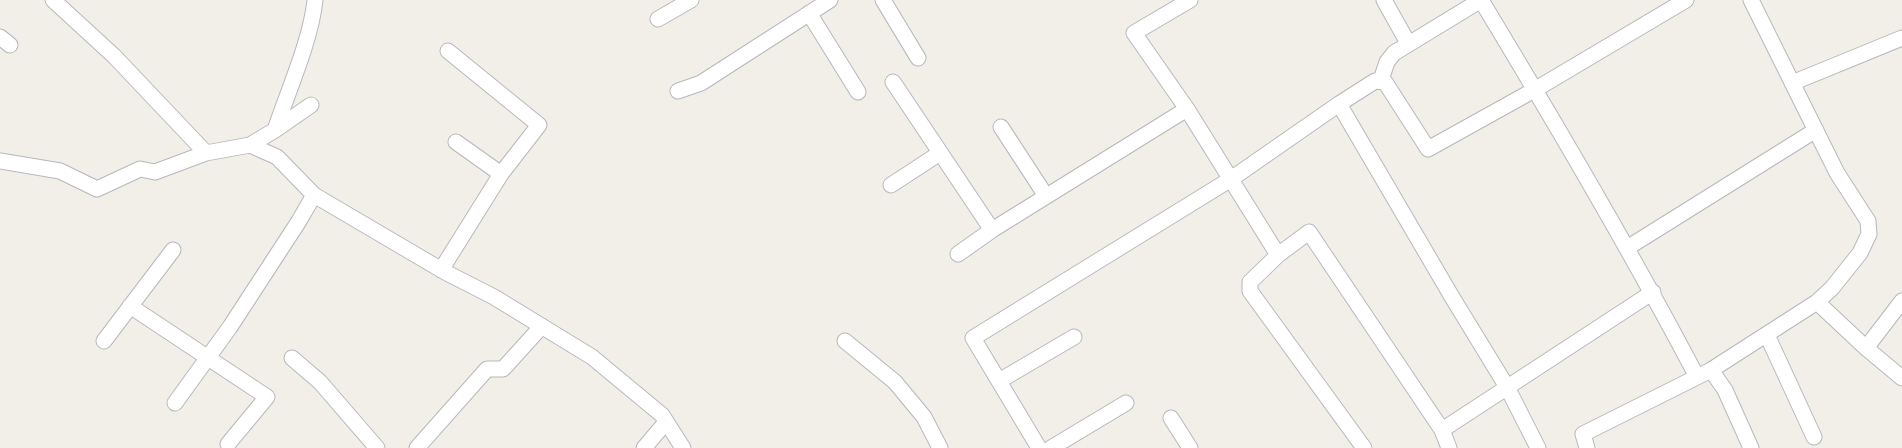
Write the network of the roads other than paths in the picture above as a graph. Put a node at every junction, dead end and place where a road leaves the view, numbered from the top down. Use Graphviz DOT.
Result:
graph roads {
  1 [pos="52,0"];
  2 [pos="315,0"];
  3 [pos="691,0"];
  4 [pos="830,0"];
  5 [pos="883,0"];
  6 [pos="1190,0"];
  7 [pos="1384,0"];
  8 [pos="1481,0"];
  9 [pos="1686,0"];
  10 [pos="1751,0"];
  11 [pos="810,13"];
  12 [pos="658,20"];
  13 [pos="1902,38"];
  14 [pos="1408,43"];
  15 [pos="448,51"];
  16 [pos="918,58"];
  17 [pos="1380,80"];
  18 [pos="893,82"];
  19 [pos="1792,82"];
  20 [pos="1536,89"];
  21 [pos="678,91"];
  22 [pos="858,92"];
  23 [pos="1340,104"];
  24 [pos="311,105"];
  25 [pos="1187,109"];
  26 [pos="1001,128"];
  27 [pos="275,130"];
  28 [pos="1816,130"];
  29 [pos="456,142"];
  30 [pos="250,145"];
  31 [pos="206,153"];
  32 [pos="940,153"];
  33 [pos="0,161"];
  34 [pos="501,174"];
  35 [pos="1231,179"];
  36 [pos="891,185"];
  37 [pos="314,195"];
  38 [pos="1046,196"];
  39 [pos="992,230"];
  40 [pos="1627,248"];
  41 [pos="173,250"];
  42 [pos="958,254"];
  43 [pos="1278,255"];
  44 [pos="441,270"];
  45 [pos="1652,292"];
  46 [pos="1902,301"];
  47 [pos="1817,302"];
  48 [pos="130,306"];
  49 [pos="542,326"];
  50 [pos="1767,334"];
  51 [pos="1074,337"];
  52 [pos="104,341"];
  53 [pos="845,341"];
  54 [pos="1866,348"];
  55 [pos="207,358"];
  56 [pos="292,358"];
  57 [pos="1711,370"];
  58 [pos="1697,377"];
  59 [pos="1902,378"];
  60 [pos="999,381"];
  61 [pos="1507,387"];
  62 [pos="175,403"];
  63 [pos="1126,403"];
  64 [pos="1171,418"];
  65 [pos="666,422"];
  66 [pos="1442,430"];
  67 [pos="1814,437"];
  68 [pos="228,444"];
  69 [pos="377,448"];
  70 [pos="417,448"];
  71 [pos="644,448"];
  72 [pos="683,448"];
  73 [pos="940,448"];
  74 [pos="1039,448"];
  75 [pos="1051,448"];
  76 [pos="1190,448"];
  77 [pos="1364,448"];
  78 [pos="1449,448"];
  79 [pos="1538,448"];
  80 [pos="1587,448"];
  81 [pos="1751,448"];
  1 -- 31 [label="street"];
  2 -- 27 [label="street"];
  3 -- 12 [label="street"];
  4 -- 11 [label="street"];
  5 -- 16 [label="street"];
  6 -- 25 [label="street"];
  7 -- 14 [label="street"];
  8 -- 14 [label="street"];
  8 -- 20 [label="street"];
  9 -- 20 [label="street"];
  10 -- 19 [label="street"];
  11 -- 21 [label="street"];
  11 -- 22 [label="street"];
  13 -- 19 [label="street"];
  14 -- 17 [label="street"];
  15 -- 34 [label="street"];
  17 -- 20 [label="street"];
  17 -- 23 [label="street"];
  18 -- 32 [label="street"];
  19 -- 28 [label="street"];
  20 -- 40 [label="street"];
  23 -- 35 [label="street"];
  23 -- 61 [label="street"];
  24 -- 27 [label="street"];
  25 -- 35 [label="street"];
  25 -- 38 [label="street"];
  26 -- 38 [label="street"];
  27 -- 30 [label="street"];
  28 -- 40 [label="street"];
  28 -- 47 [label="street"];
  29 -- 34 [label="street"];
  30 -- 31 [label="street"];
  30 -- 37 [label="street"];
  31 -- 33 [label="street"];
  32 -- 36 [label="street"];
  32 -- 39 [label="street"];
  34 -- 44 [label="street"];
  35 -- 43 [label="street"];
  35 -- 60 [label="street"];
  37 -- 44 [label="street"];
  37 -- 55 [label="street"];
  38 -- 39 [label="street"];
  39 -- 42 [label="street"];
  40 -- 45 [label="street"];
  41 -- 48 [label="street"];
  43 -- 66 [label="street"];
  43 -- 77 [label="street"];
  44 -- 49 [label="street"];
  45 -- 58 [label="street"];
  45 -- 61 [label="street"];
  46 -- 54 [label="street"];
  47 -- 50 [label="street"];
  47 -- 54 [label="street"];
  48 -- 52 [label="street"];
  48 -- 55 [label="street"];
  49 -- 65 [label="street"];
  49 -- 70 [label="street"];
  50 -- 57 [label="street"];
  50 -- 67 [label="street"];
  51 -- 60 [label="street"];
  53 -- 73 [label="street"];
  54 -- 59 [label="street"];
  55 -- 62 [label="street"];
  55 -- 68 [label="street"];
  56 -- 69 [label="street"];
  57 -- 58 [label="street"];
  57 -- 81 [label="street"];
  58 -- 80 [label="street"];
  60 -- 74 [label="street"];
  61 -- 66 [label="street"];
  61 -- 79 [label="street"];
  63 -- 75 [label="street"];
  64 -- 76 [label="street"];
  65 -- 71 [label="street"];
  65 -- 72 [label="street"];
  66 -- 78 [label="street"];
}
